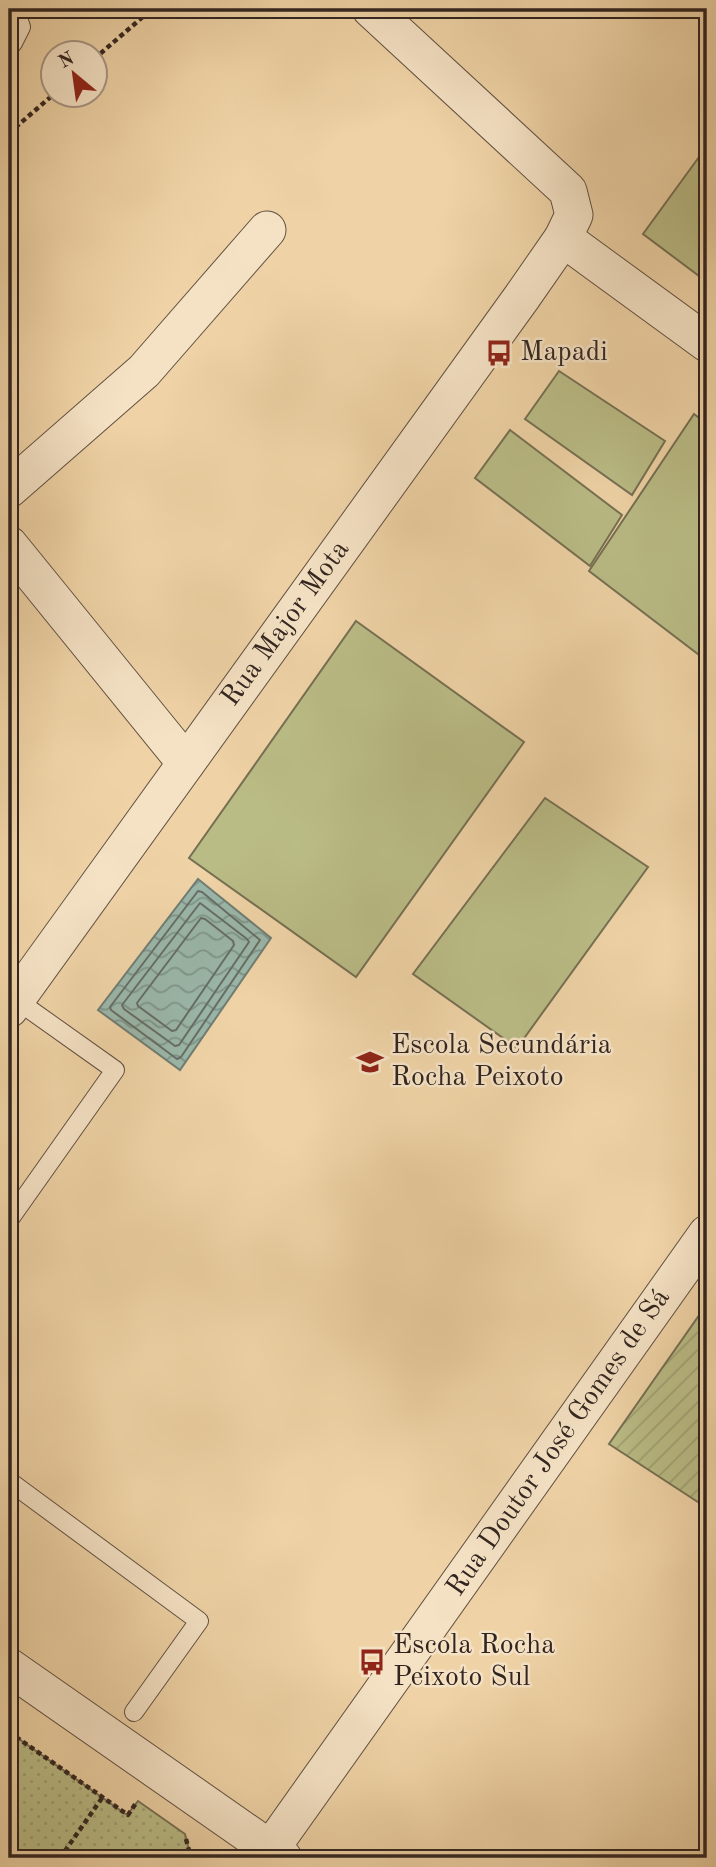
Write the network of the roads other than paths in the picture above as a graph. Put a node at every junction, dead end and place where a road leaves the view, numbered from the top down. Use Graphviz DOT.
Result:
graph roads {
  1 [pos="15,9"];
  2 [pos="371,9"];
  3 [pos="13,43"];
  4 [pos="267,230"];
  5 [pos="563,238"];
  6 [pos="707,343"];
  7 [pos="9,489"];
  8 [pos="9,545"];
  9 [pos="186,763"];
  10 [pos="12,1004"];
  11 [pos="9,1220"];
  12 [pos="707,1234"];
  13 [pos="9,1481"];
  14 [pos="9,1667"];
  15 [pos="134,1712"];
  16 [pos="272,1855"];
  1 -- 3 [label="lane"];
  2 -- 5 [label="street"];
  4 -- 7 [label="street"];
  5 -- 6 [label="street"];
  5 -- 9 [label="street, Rua Major Mota"];
  8 -- 9 [label="street"];
  9 -- 10 [label="street, Rua Major Mota"];
  10 -- 11 [label="lane"];
  12 -- 16 [label="street, Rua Doutor José Gomes de Sá"];
  13 -- 15 [label="lane"];
  14 -- 16 [label="street"];
}
